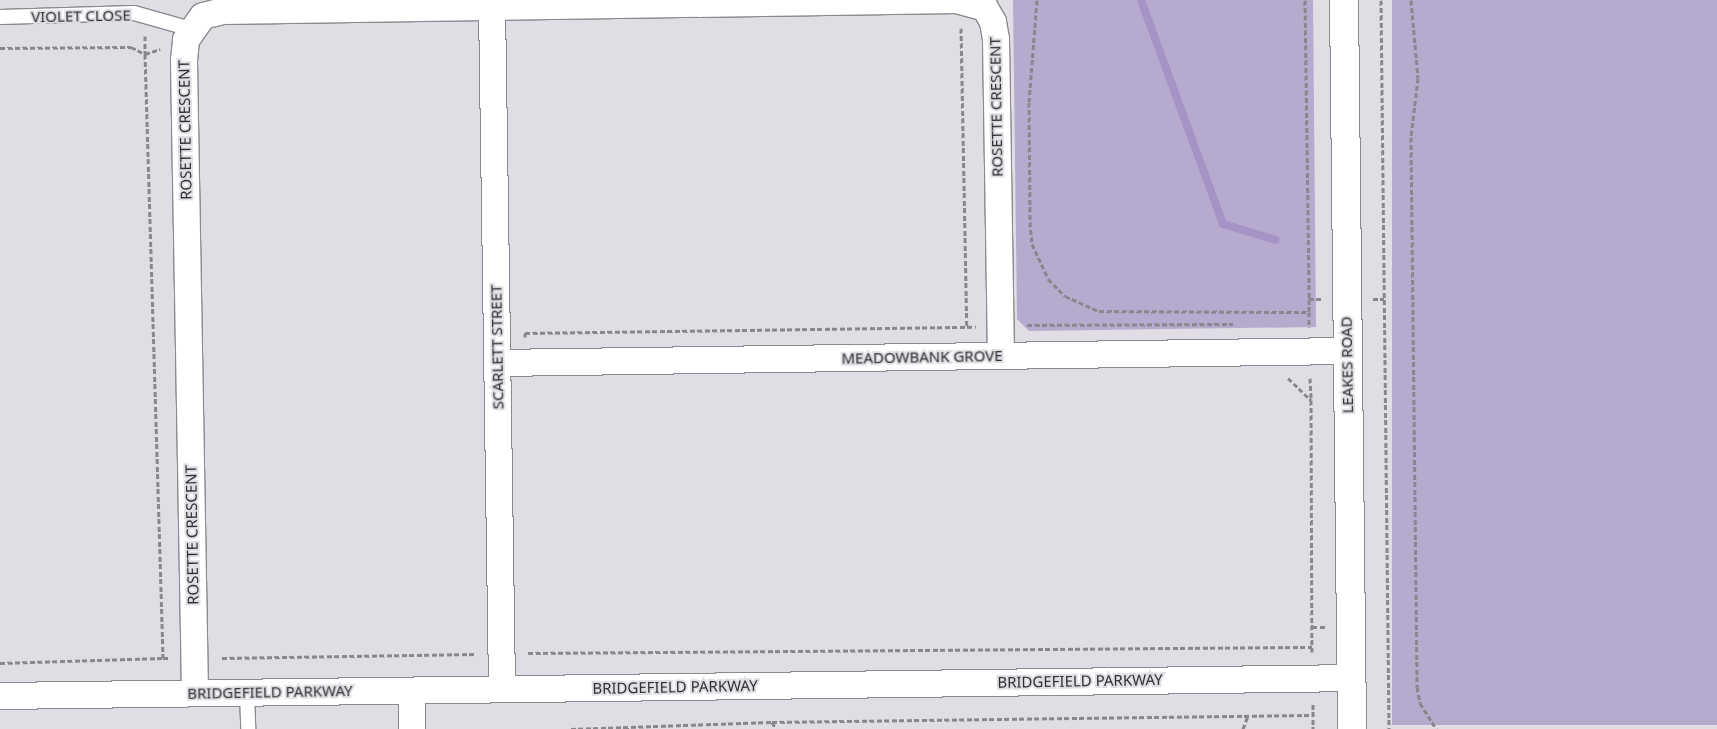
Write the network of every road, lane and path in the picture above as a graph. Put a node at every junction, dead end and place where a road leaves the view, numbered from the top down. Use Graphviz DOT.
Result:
graph roads {
  1 [pos="1037,0"];
  2 [pos="1305,0"];
  3 [pos="1344,0"];
  4 [pos="1381,0"];
  5 [pos="1411,0"];
  6 [pos="961,1"];
  7 [pos="492,5"];
  8 [pos="0,17"];
  9 [pos="191,29"];
  10 [pos="0,48"];
  11 [pos="145,54"];
  12 [pos="1309,299"];
  13 [pos="1299,323"];
  14 [pos="1309,323"];
  15 [pos="1239,324"];
  16 [pos="1000,325"];
  17 [pos="967,327"];
  18 [pos="1347,351"];
  19 [pos="1310,352"];
  20 [pos="1001,356"];
  21 [pos="497,363"];
  22 [pos="525,363"];
  23 [pos="1286,377"];
  24 [pos="1311,400"];
  25 [pos="1312,647"];
  26 [pos="502,654"];
  27 [pos="164,658"];
  28 [pos="222,658"];
  29 [pos="0,663"];
  30 [pos="1313,678"];
  31 [pos="1351,678"];
  32 [pos="502,689"];
  33 [pos="412,691"];
  34 [pos="247,692"];
  35 [pos="195,693"];
  36 [pos="0,696"];
  37 [pos="1248,715"];
  38 [pos="1313,715"];
  39 [pos="772,722"];
  40 [pos="248,729"];
  41 [pos="412,729"];
  42 [pos="571,729"];
  43 [pos="776,729"];
  44 [pos="1243,729"];
  45 [pos="1313,729"];
  46 [pos="1352,729"];
  47 [pos="1389,729"];
  48 [pos="1436,729"];
  1 -- 14 [label="path"];
  2 -- 12 [label="path"];
  3 -- 18 [label="street, LEAKES ROAD"];
  4 -- 47 [label="path"];
  5 -- 48 [label="path"];
  6 -- 7 [label="street, ROSETTE CRESCENT"];
  6 -- 16 [label="street, ROSETTE CRESCENT"];
  6 -- 17 [label="path"];
  7 -- 9 [label="street, ROSETTE CRESCENT"];
  7 -- 21 [label="street, SCARLETT STREET"];
  8 -- 9 [label="lane, VIOLET CLOSE"];
  9 -- 35 [label="street, ROSETTE CRESCENT"];
  10 -- 11 [label="path"];
  13 -- 14 [label="path"];
  14 -- 19 [label="path"];
  15 -- 16 [label="path"];
  16 -- 17 [label="path"];
  16 -- 20 [label="street, ROSETTE CRESCENT"];
  17 -- 22 [label="path"];
  18 -- 19 [label="street, MEADOWBANK GROVE"];
  18 -- 31 [label="street, LEAKES ROAD"];
  19 -- 20 [label="street, MEADOWBANK GROVE"];
  19 -- 24 [label="path"];
  20 -- 22 [label="street, MEADOWBANK GROVE"];
  21 -- 22 [label="street, MEADOWBANK GROVE"];
  21 -- 26 [label="street, SCARLETT STREET"];
  23 -- 24 [label="path"];
  24 -- 25 [label="path"];
  25 -- 26 [label="path"];
  25 -- 30 [label="path"];
  26 -- 28 [label="path"];
  26 -- 32 [label="street, SCARLETT STREET"];
  27 -- 29 [label="path"];
  30 -- 31 [label="street, BRIDGEFIELD PARKWAY"];
  30 -- 32 [label="street, BRIDGEFIELD PARKWAY"];
  30 -- 38 [label="path"];
  31 -- 46 [label="street, LEAKES ROAD"];
  32 -- 33 [label="street, BRIDGEFIELD PARKWAY"];
  33 -- 34 [label="street, BRIDGEFIELD PARKWAY"];
  33 -- 41 [label="street"];
  34 -- 35 [label="street, BRIDGEFIELD PARKWAY"];
  34 -- 40 [label="lane"];
  35 -- 36 [label="street, BRIDGEFIELD PARKWAY"];
  37 -- 38 [label="path"];
  37 -- 39 [label="path"];
  37 -- 44 [label="path"];
  38 -- 45 [label="path"];
  39 -- 42 [label="path"];
  39 -- 43 [label="path"];
}
